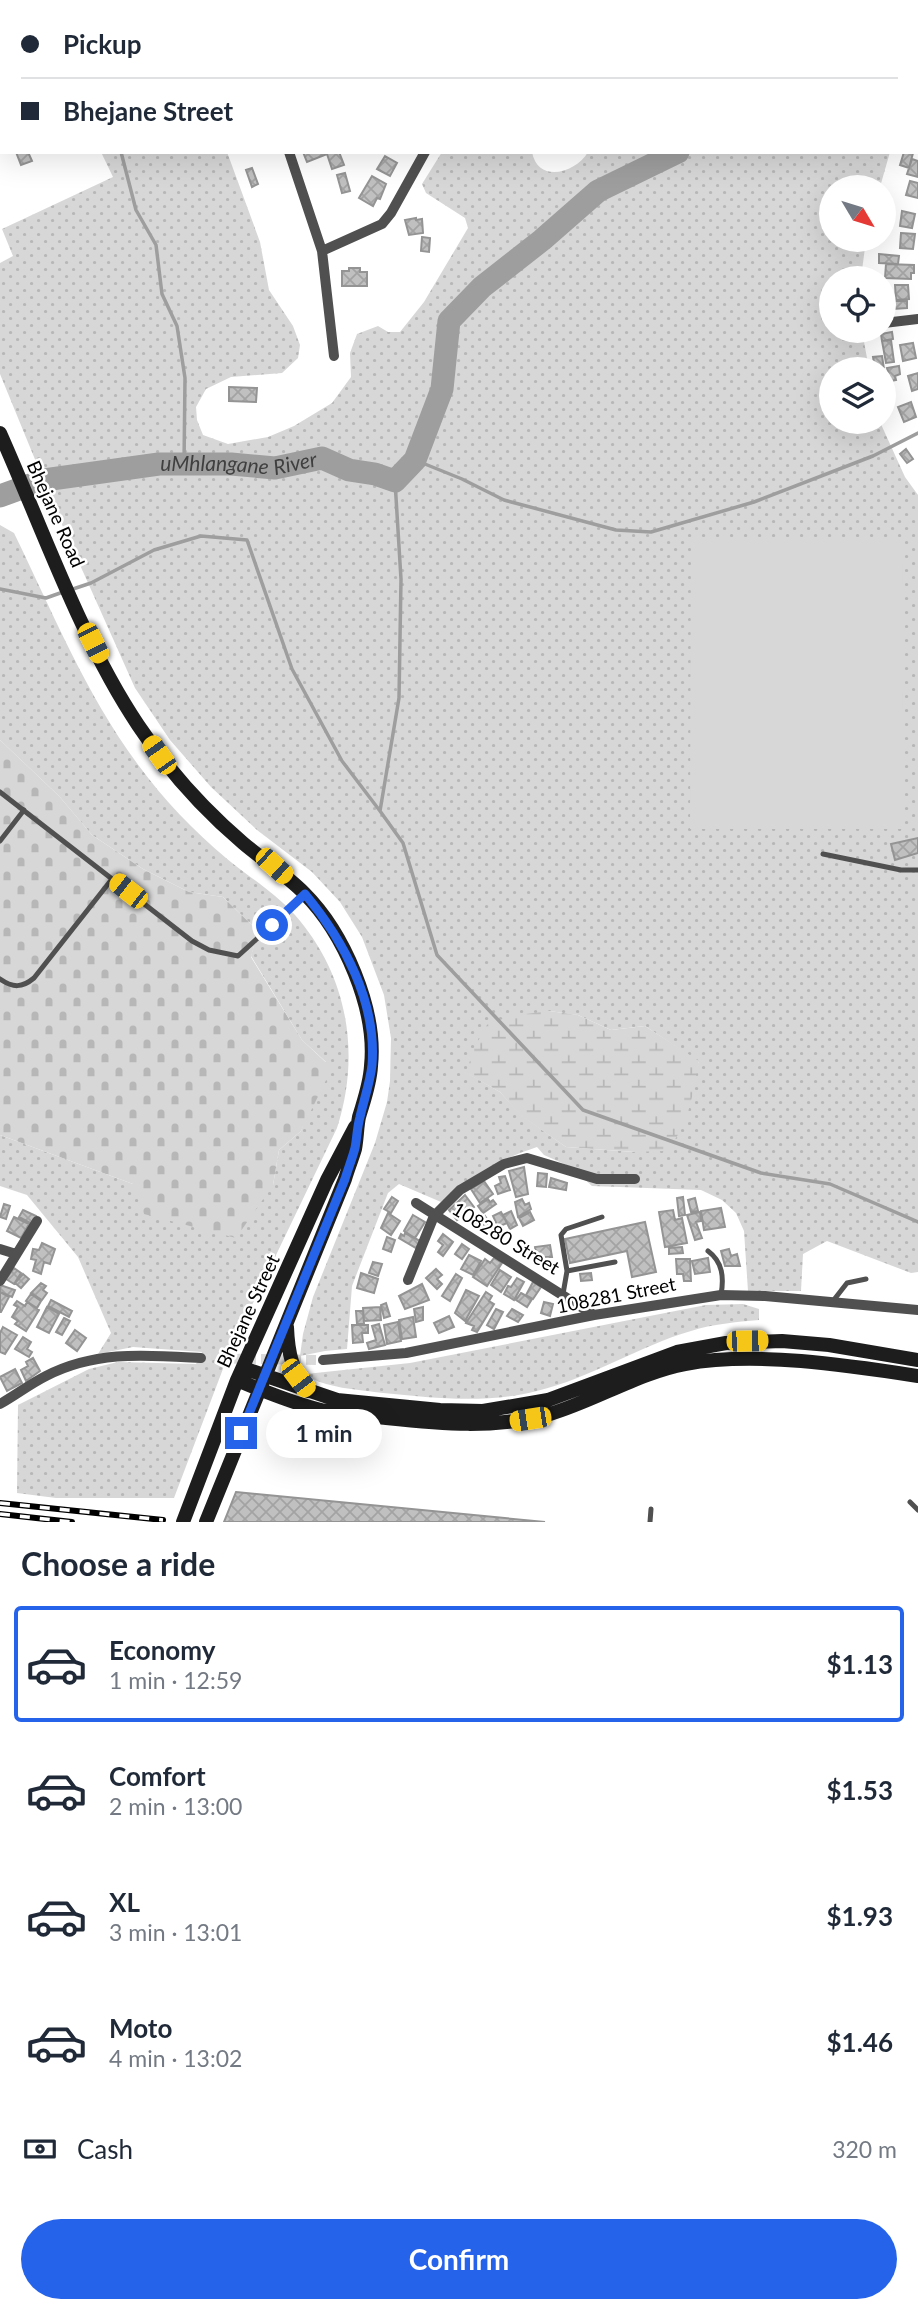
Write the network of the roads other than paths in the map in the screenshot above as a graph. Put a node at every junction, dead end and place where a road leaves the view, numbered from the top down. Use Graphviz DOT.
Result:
graph roads {
  1 [pos="290,154"];
  2 [pos="424,154"];
  3 [pos="322,251"];
  4 [pos="918,319"];
  5 [pos="896,322"];
  6 [pos="334,356"];
  7 [pos="0,433"];
  8 [pos="77,610"];
  9 [pos="0,792"];
  10 [pos="24,810"];
  11 [pos="0,841"];
  12 [pos="823,854"];
  13 [pos="918,870"];
  14 [pos="112,879"];
  15 [pos="305,894"];
  16 [pos="0,979"];
  17 [pos="359,1119"];
  18 [pos="635,1179"];
  19 [pos="416,1203"];
  20 [pos="434,1216"];
  21 [pos="602,1217"];
  22 [pos="37,1221"];
  23 [pos="0,1249"];
  24 [pos="708,1251"];
  25 [pos="16,1254"];
  26 [pos="615,1262"];
  27 [pos="567,1271"];
  28 [pos="866,1279"];
  29 [pos="408,1280"];
  30 [pos="0,1281"];
  31 [pos="563,1294"];
  32 [pos="721,1295"];
  33 [pos="831,1303"];
  34 [pos="918,1310"];
  35 [pos="594,1315"];
  36 [pos="286,1323"];
  37 [pos="201,1358"];
  38 [pos="323,1360"];
  39 [pos="918,1360"];
  40 [pos="240,1374"];
  41 [pos="918,1376"];
  42 [pos="261,1382"];
  43 [pos="308,1391"];
  44 [pos="0,1404"];
  45 [pos="910,1502"];
  46 [pos="651,1509"];
  47 [pos="918,1510"];
  48 [pos="183,1522"];
  49 [pos="206,1522"];
  50 [pos="650,1522"];
  1 -- 3 [label="street"];
  2 -- 3 [label="street"];
  3 -- 6 [label="street"];
  4 -- 5 [label="street"];
  7 -- 8 [label="street, Bhejane Road"];
  8 -- 15 [label="street, Bhejane Street"];
  9 -- 10 [label="lane"];
  10 -- 11 [label="lane"];
  10 -- 14 [label="lane"];
  12 -- 13 [label="lane"];
  14 -- 15 [label="lane"];
  14 -- 16 [label="lane"];
  15 -- 17 [label="street, Bhejane Street"];
  17 -- 36 [label="street, Bhejane Street"];
  17 -- 40 [label="street, Bhejane Street"];
  18 -- 20 [label="street"];
  19 -- 20 [label="street, 108280 Street"];
  20 -- 29 [label="street, 108280 Street"];
  20 -- 31 [label="street, 108280 Street"];
  21 -- 27 [label="lane"];
  22 -- 25 [label="street"];
  23 -- 25 [label="street"];
  24 -- 32 [label="lane"];
  25 -- 30 [label="street"];
  26 -- 27 [label="lane"];
  27 -- 31 [label="lane"];
  28 -- 33 [label="lane"];
  31 -- 35 [label="street, 108280 Street"];
  32 -- 33 [label="street, 108281 Street"];
  32 -- 35 [label="street, 108281 Street"];
  33 -- 34 [label="street, 108281 Street"];
  35 -- 38 [label="street, 108281 Street"];
  36 -- 42 [label="street, Bhejane Street"];
  36 -- 43 [label="street"];
  37 -- 44 [label="street"];
  39 -- 43 [label="street"];
  40 -- 42 [label="street"];
  40 -- 48 [label="street, Bhejane Street"];
  41 -- 42 [label="street"];
  42 -- 43 [label="street"];
  42 -- 49 [label="street, Bhejane Street"];
  45 -- 47 [label="lane"];
  46 -- 50 [label="lane"];
}
